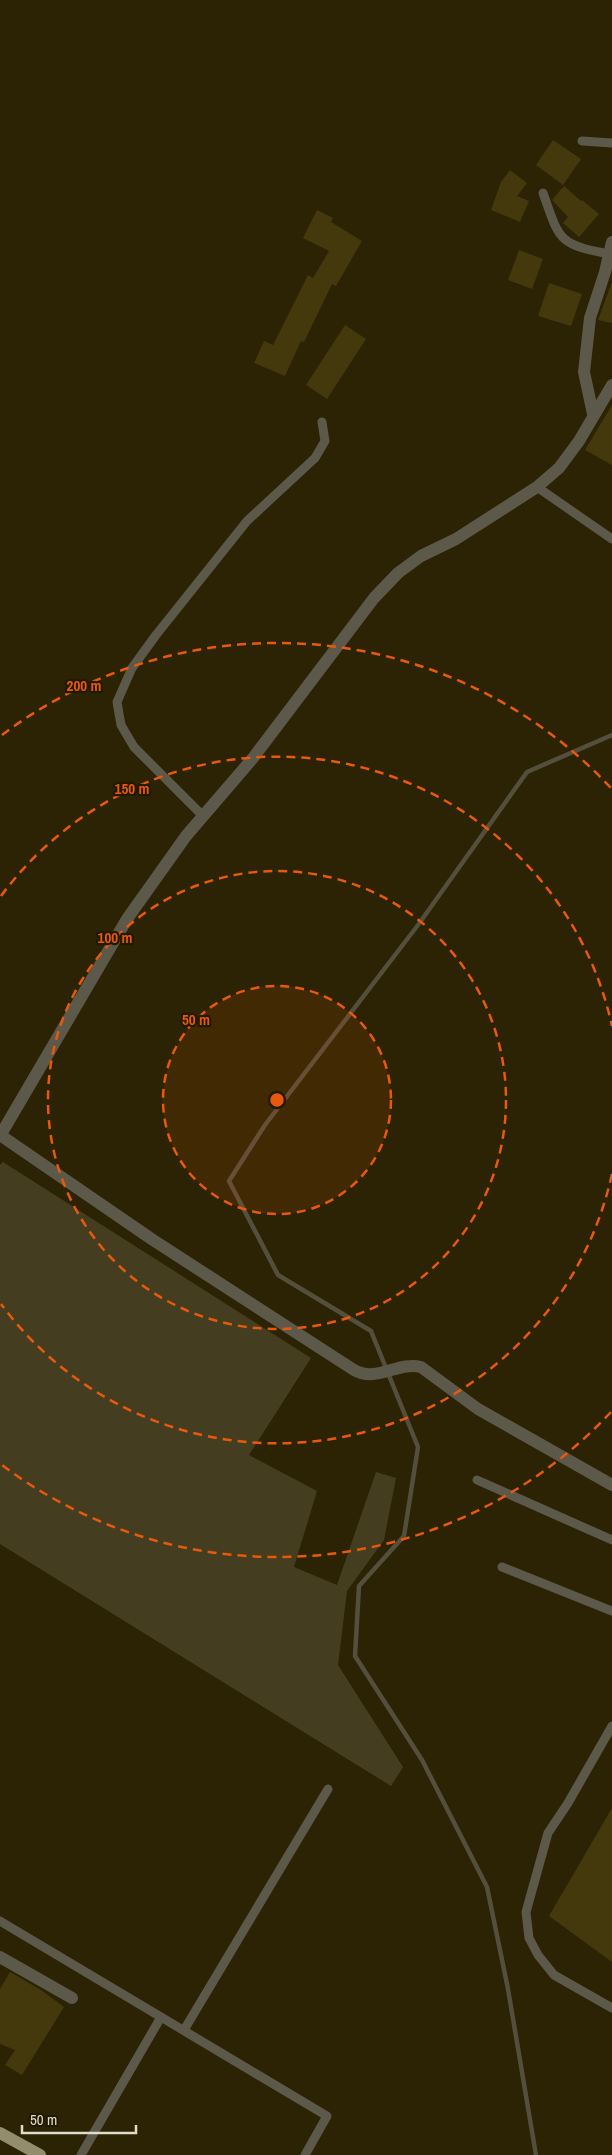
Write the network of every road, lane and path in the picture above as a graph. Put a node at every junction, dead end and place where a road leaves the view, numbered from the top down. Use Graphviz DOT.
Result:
graph roads {
  1 [pos="582,141"];
  2 [pos="612,143"];
  3 [pos="543,193"];
  4 [pos="611,248"];
  5 [pos="611,388"];
  6 [pos="594,414"];
  7 [pos="322,422"];
  8 [pos="537,487"];
  9 [pos="612,540"];
  10 [pos="202,816"];
  11 [pos="0,1135"];
  12 [pos="477,1480"];
  13 [pos="612,1485"];
  14 [pos="612,1540"];
  15 [pos="502,1568"];
  16 [pos="612,1611"];
  17 [pos="612,1726"];
  18 [pos="328,1789"];
  19 [pos="0,1921"];
  20 [pos="0,1957"];
  21 [pos="72,1998"];
  22 [pos="612,2008"];
  23 [pos="161,2017"];
  24 [pos="184,2030"];
  25 [pos="0,2133"];
  26 [pos="40,2155"];
  27 [pos="81,2155"];
  28 [pos="305,2155"];
  1 -- 2 [label="lane"];
  3 -- 4 [label="lane"];
  4 -- 6 [label="street"];
  5 -- 6 [label="street"];
  6 -- 8 [label="street"];
  7 -- 10 [label="lane"];
  8 -- 9 [label="lane"];
  8 -- 10 [label="street"];
  10 -- 11 [label="street"];
  11 -- 13 [label="street"];
  12 -- 14 [label="lane"];
  15 -- 16 [label="lane"];
  17 -- 22 [label="lane"];
  18 -- 24 [label="lane"];
  19 -- 23 [label="lane"];
  20 -- 21 [label="street"];
  23 -- 24 [label="lane"];
  23 -- 27 [label="lane"];
  24 -- 28 [label="lane"];
  25 -- 26 [label="main road"];
}
